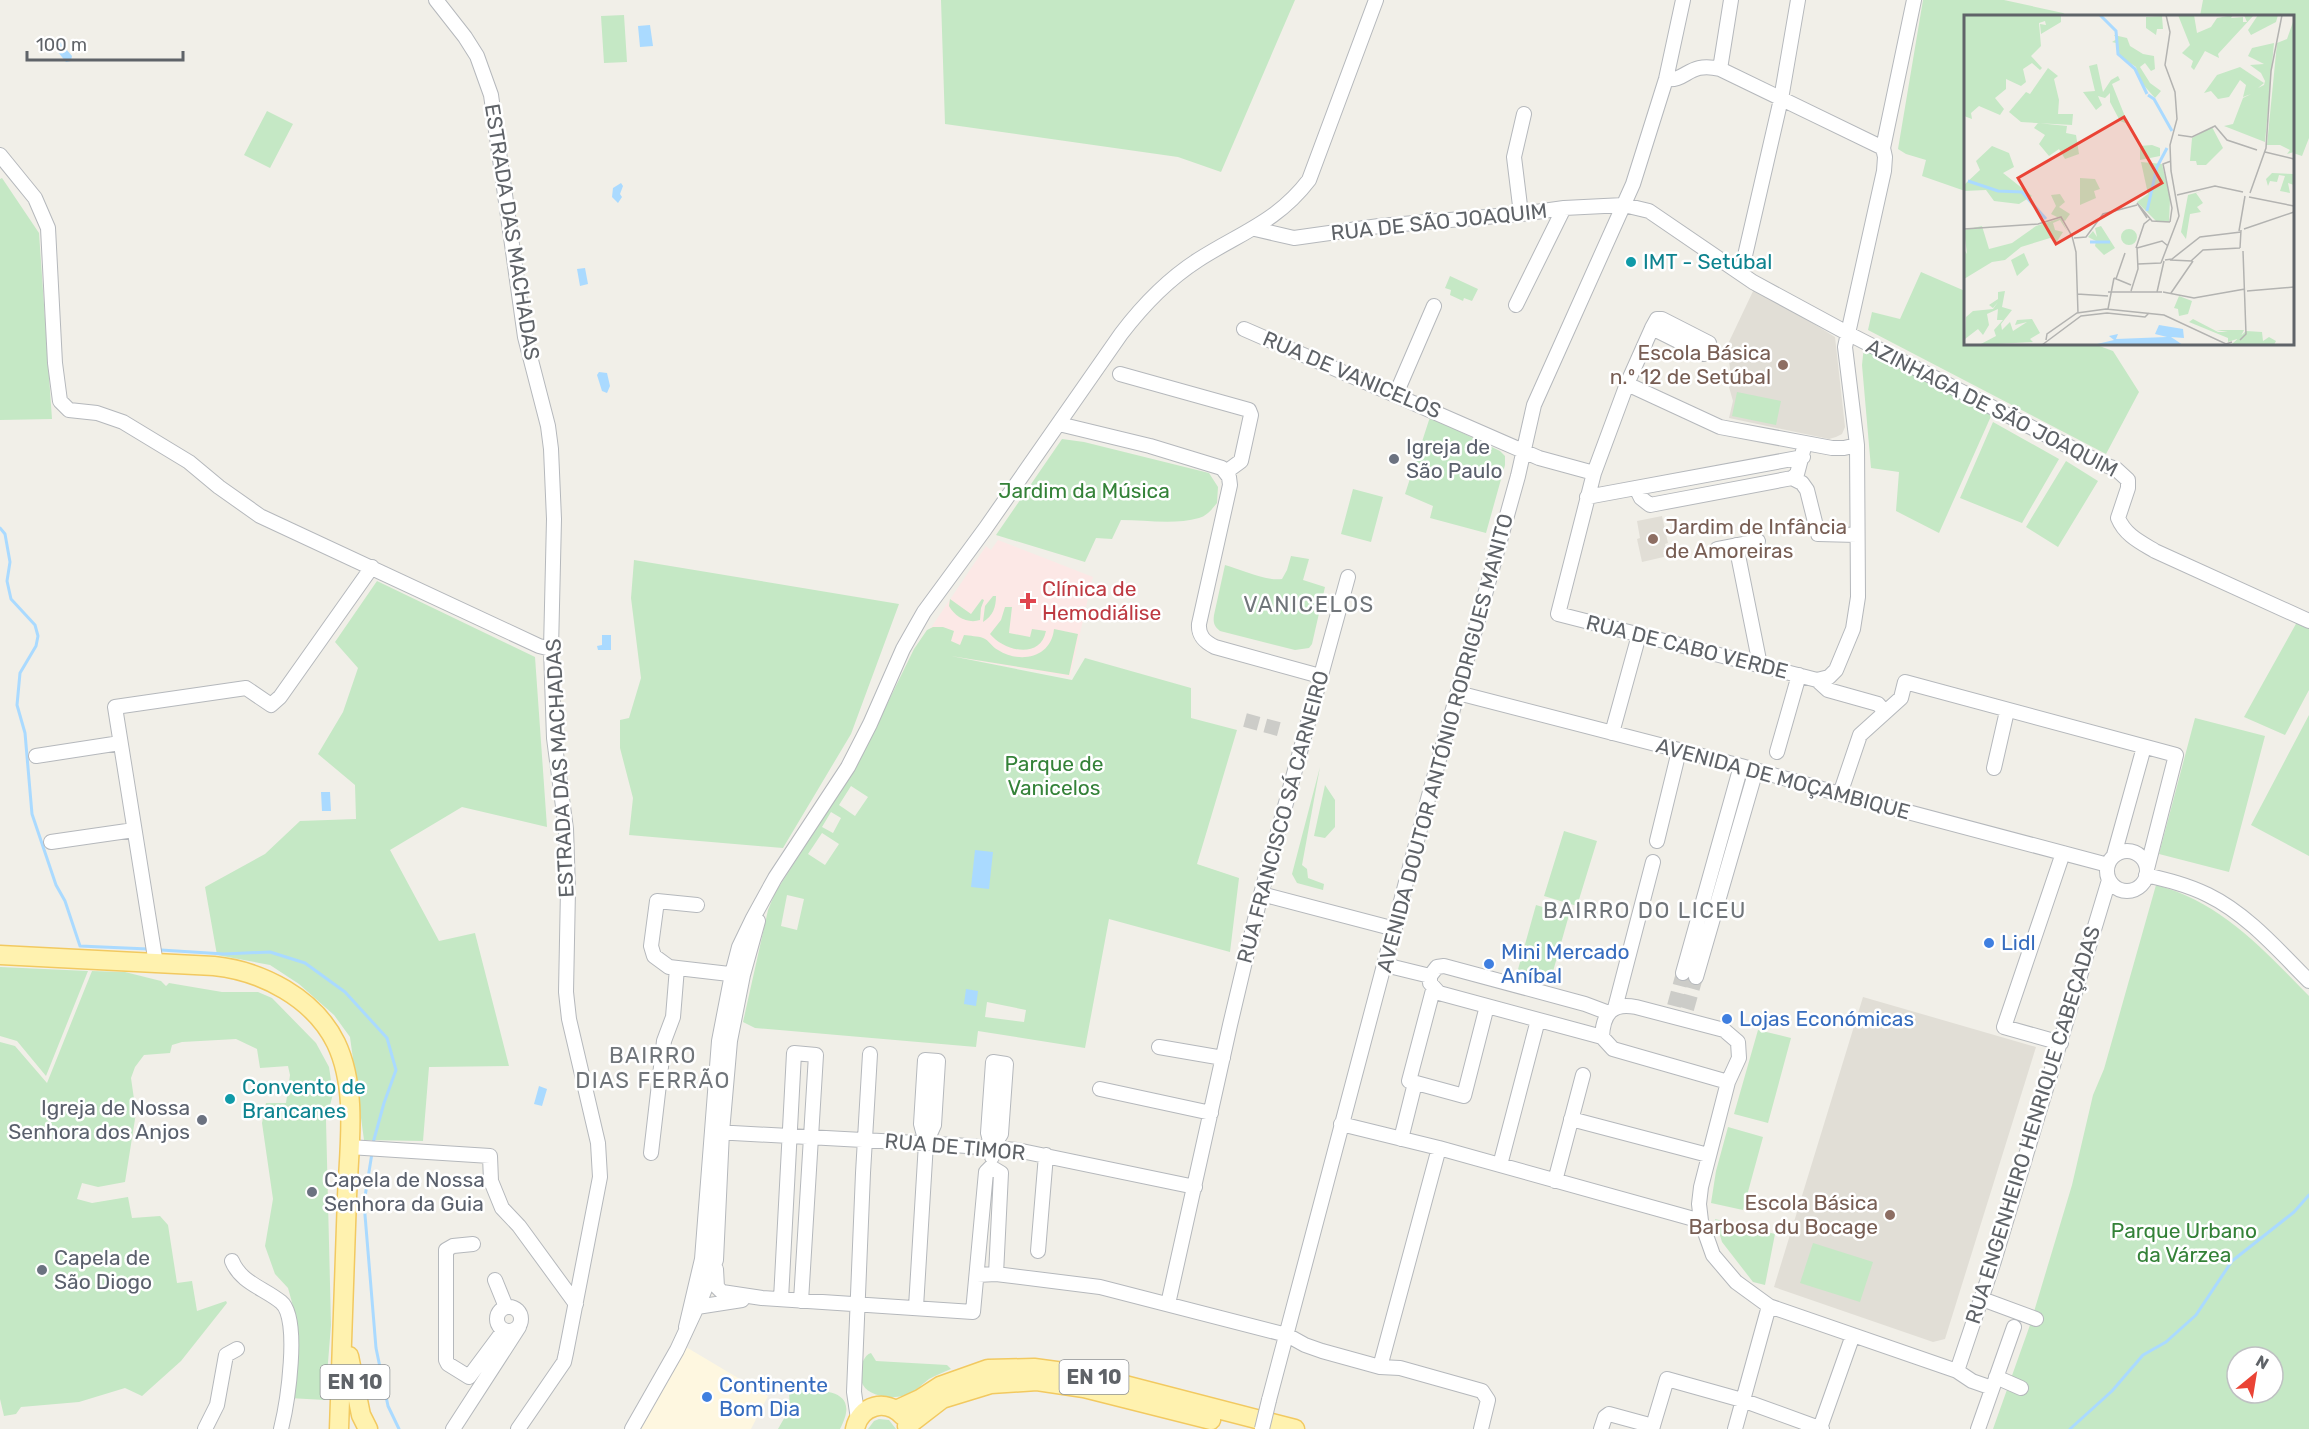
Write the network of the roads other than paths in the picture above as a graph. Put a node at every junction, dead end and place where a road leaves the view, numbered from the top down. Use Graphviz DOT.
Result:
graph roads {
  1 [pos="436,0"];
  2 [pos="1377,0"];
  3 [pos="1683,0"];
  4 [pos="1731,0"];
  5 [pos="1798,0"];
  6 [pos="1914,0"];
  7 [pos="1719,69"];
  8 [pos="1666,79"];
  9 [pos="1781,99"];
  10 [pos="1524,114"];
  11 [pos="1883,148"];
  12 [pos="0,155"];
  13 [pos="1624,205"];
  14 [pos="1564,208"];
  15 [pos="1521,214"];
  16 [pos="1254,229"];
  17 [pos="1741,273"];
  18 [pos="1516,305"];
  19 [pos="1434,306"];
  20 [pos="1652,328"];
  21 [pos="1244,329"];
  22 [pos="1849,334"];
  23 [pos="1120,374"];
  24 [pos="1627,384"];
  25 [pos="1396,394"];
  26 [pos="1059,424"];
  27 [pos="1804,443"];
  28 [pos="1857,445"];
  29 [pos="1523,450"];
  30 [pos="1803,457"];
  31 [pos="1226,472"];
  32 [pos="1594,473"];
  33 [pos="1792,478"];
  34 [pos="1636,488"];
  35 [pos="1587,497"];
  36 [pos="1857,535"];
  37 [pos="1758,541"];
  38 [pos="1736,545"];
  39 [pos="1717,549"];
  40 [pos="372,567"];
  41 [pos="1348,577"];
  42 [pos="2309,621"];
  43 [pos="1639,635"];
  44 [pos="551,649"];
  45 [pos="1760,666"];
  46 [pos="1799,675"];
  47 [pos="1320,676"];
  48 [pos="1816,680"];
  49 [pos="1458,693"];
  50 [pos="2007,711"];
  51 [pos="1885,712"];
  52 [pos="1612,733"];
  53 [pos="120,743"];
  54 [pos="2144,747"];
  55 [pos="1679,751"];
  56 [pos="1778,752"];
  57 [pos="36,756"];
  58 [pos="1741,766"];
  59 [pos="1994,768"];
  60 [pos="1756,770"];
  61 [pos="1840,794"];
  62 [pos="134,830"];
  63 [pos="1657,841"];
  64 [pos="51,842"];
  65 [pos="2063,853"];
  66 [pos="2111,860"];
  67 [pos="1653,862"];
  68 [pos="2147,872"];
  69 [pos="2109,880"];
  70 [pos="1262,894"];
  71 [pos="697,905"];
  72 [pos="1395,929"];
  73 [pos="0,955"];
  74 [pos="156,964"];
  75 [pos="1385,964"];
  76 [pos="677,968"];
  77 [pos="738,974"];
  78 [pos="2309,981"];
  79 [pos="1432,983"];
  80 [pos="1487,1006"];
  81 [pos="1612,1010"];
  82 [pos="1674,1010"];
  83 [pos="1538,1020"];
  84 [pos="1694,1022"];
  85 [pos="1602,1037"];
  86 [pos="2061,1043"];
  87 [pos="1159,1047"];
  88 [pos="870,1054"];
  89 [pos="1223,1058"];
  90 [pos="1583,1075"];
  91 [pos="1728,1082"];
  92 [pos="1415,1083"];
  93 [pos="1100,1089"];
  94 [pos="1211,1113"];
  95 [pos="1571,1119"];
  96 [pos="1341,1124"];
  97 [pos="717,1132"];
  98 [pos="790,1136"];
  99 [pos="811,1137"];
  100 [pos="1401,1139"];
  101 [pos="864,1140"];
  102 [pos="926,1143"];
  103 [pos="349,1147"];
  104 [pos="992,1148"];
  105 [pos="1439,1148"];
  106 [pos="651,1154"];
  107 [pos="1046,1155"];
  108 [pos="1708,1155"];
  109 [pos="1500,1165"];
  110 [pos="991,1167"];
  111 [pos="1555,1181"];
  112 [pos="1195,1187"];
  113 [pos="1701,1221"];
  114 [pos="785,1224"];
  115 [pos="806,1225"];
  116 [pos="473,1244"];
  117 [pos="1038,1251"];
  118 [pos="716,1260"];
  119 [pos="232,1261"];
  120 [pos="996,1274"];
  121 [pos="977,1275"];
  122 [pos="495,1280"];
  123 [pos="762,1298"];
  124 [pos="781,1299"];
  125 [pos="1982,1299"];
  126 [pos="801,1301"];
  127 [pos="857,1303"];
  128 [pos="576,1304"];
  129 [pos="1168,1304"];
  130 [pos="1769,1306"];
  131 [pos="506,1307"];
  132 [pos="697,1307"];
  133 [pos="916,1307"];
  134 [pos="2036,1318"];
  135 [pos="519,1327"];
  136 [pos="686,1327"];
  137 [pos="2014,1327"];
  138 [pos="504,1330"];
  139 [pos="344,1334"];
  140 [pos="1287,1335"];
  141 [pos="1854,1335"];
  142 [pos="237,1349"];
  143 [pos="1380,1367"];
  144 [pos="1957,1371"];
  145 [pos="1994,1383"];
  146 [pos="2021,1388"];
  147 [pos="854,1392"];
  148 [pos="1742,1400"];
  149 [pos="874,1407"];
  150 [pos="896,1410"];
  151 [pos="857,1424"];
  152 [pos="908,1427"];
  153 [pos="1652,1427"];
  154 [pos="205,1429"];
  155 [pos="280,1429"];
  156 [pos="339,1429"];
  157 [pos="368,1429"];
  158 [pos="453,1429"];
  159 [pos="518,1429"];
  160 [pos="632,1429"];
  161 [pos="1248,1429"];
  162 [pos="1262,1429"];
  163 [pos="1295,1429"];
  164 [pos="1481,1429"];
  165 [pos="1601,1429"];
  166 [pos="1735,1429"];
  167 [pos="1821,1429"];
  168 [pos="1978,1429"];
  1 -- 44 [label="street, ESTRADA DAS MACHADAS"];
  2 -- 16 [label="street"];
  3 -- 8 [label="street, AVENIDA DOUTOR ANTÓNIO RODRIGUES MANITO"];
  4 -- 7 [label="street"];
  5 -- 9 [label="street"];
  6 -- 11 [label="street"];
  7 -- 8 [label="street"];
  7 -- 9 [label="street"];
  8 -- 13 [label="street, AVENIDA DOUTOR ANTÓNIO RODRIGUES MANITO"];
  9 -- 11 [label="street"];
  9 -- 17 [label="street"];
  10 -- 15 [label="street"];
  11 -- 22 [label="street"];
  12 -- 40 [label="street"];
  13 -- 14 [label="street, RUA DE SÃO JOAQUIM"];
  13 -- 17 [label="street"];
  13 -- 29 [label="street, AVENIDA DOUTOR ANTÓNIO RODRIGUES MANITO"];
  14 -- 15 [label="street, RUA DE SÃO JOAQUIM"];
  14 -- 18 [label="street"];
  15 -- 16 [label="street, RUA DE SÃO JOAQUIM"];
  16 -- 26 [label="street"];
  17 -- 22 [label="street"];
  19 -- 25 [label="street"];
  20 -- 24 [label="street"];
  21 -- 25 [label="street, RUA DE VANICELOS"];
  22 -- 28 [label="street"];
  22 -- 42 [label="street, AZINHAGA DE SÃO JOAQUIM"];
  23 -- 31 [label="street"];
  24 -- 27 [label="street"];
  24 -- 32 [label="street"];
  25 -- 29 [label="street, RUA DE VANICELOS"];
  26 -- 31 [label="street"];
  26 -- 77 [label="street"];
  27 -- 28 [label="street"];
  27 -- 30 [label="street"];
  28 -- 36 [label="street"];
  29 -- 32 [label="street, RUA DE VANICELOS"];
  29 -- 49 [label="street, AVENIDA DOUTOR ANTÓNIO RODRIGUES MANITO"];
  30 -- 33 [label="street"];
  30 -- 34 [label="street"];
  31 -- 47 [label="street"];
  32 -- 35 [label="street"];
  33 -- 34 [label="street"];
  33 -- 36 [label="street"];
  34 -- 35 [label="street"];
  35 -- 43 [label="street, RUA DE CABO VERDE"];
  36 -- 48 [label="street"];
  37 -- 38 [label="street"];
  38 -- 39 [label="street"];
  38 -- 45 [label="street"];
  40 -- 44 [label="street"];
  40 -- 53 [label="street"];
  41 -- 47 [label="street, RUA FRANCISCO SÁ CARNEIRO"];
  43 -- 45 [label="street, RUA DE CABO VERDE"];
  43 -- 52 [label="street"];
  44 -- 128 [label="street, ESTRADA DAS MACHADAS"];
  45 -- 46 [label="street, RUA DE CABO VERDE"];
  46 -- 48 [label="street, RUA DE CABO VERDE"];
  46 -- 56 [label="street"];
  47 -- 70 [label="street, RUA FRANCISCO SÁ CARNEIRO"];
  48 -- 51 [label="street, RUA DE CABO VERDE"];
  49 -- 52 [label="street, AVENIDA DE MOÇAMBIQUE"];
  49 -- 72 [label="street, AVENIDA DOUTOR ANTÓNIO RODRIGUES MANITO"];
  50 -- 51 [label="street"];
  50 -- 54 [label="street"];
  50 -- 59 [label="street"];
  51 -- 61 [label="street"];
  52 -- 55 [label="street, AVENIDA DE MOÇAMBIQUE"];
  53 -- 57 [label="street"];
  53 -- 62 [label="street"];
  54 -- 66 [label="street"];
  54 -- 68 [label="street"];
  55 -- 58 [label="street, AVENIDA DE MOÇAMBIQUE"];
  55 -- 63 [label="street"];
  58 -- 60 [label="street, AVENIDA DE MOÇAMBIQUE"];
  58 -- 60 [label="street"];
  60 -- 61 [label="street, AVENIDA DE MOÇAMBIQUE"];
  61 -- 65 [label="street, AVENIDA DE MOÇAMBIQUE"];
  62 -- 64 [label="street"];
  62 -- 74 [label="street"];
  65 -- 66 [label="street, AVENIDA DE MOÇAMBIQUE"];
  65 -- 86 [label="street"];
  66 -- 68 [label="street"];
  66 -- 69 [label="street"];
  67 -- 81 [label="street"];
  68 -- 69 [label="street"];
  68 -- 78 [label="street"];
  69 -- 86 [label="street, RUA ENGENHEIRO HENRIQUE CABEÇADAS"];
  70 -- 72 [label="street"];
  70 -- 89 [label="street, RUA FRANCISCO SÁ CARNEIRO"];
  71 -- 76 [label="street"];
  72 -- 75 [label="street, AVENIDA DOUTOR ANTÓNIO RODRIGUES MANITO"];
  73 -- 74 [label="main road, EN 10"];
  74 -- 103 [label="main road, EN 10"];
  75 -- 79 [label="street"];
  75 -- 96 [label="street, AVENIDA DOUTOR ANTÓNIO RODRIGUES MANITO"];
  76 -- 77 [label="street"];
  76 -- 106 [label="street"];
  77 -- 97 [label="street"];
  79 -- 80 [label="street"];
  79 -- 81 [label="street"];
  79 -- 92 [label="street"];
  80 -- 83 [label="street"];
  80 -- 92 [label="street"];
  81 -- 82 [label="street"];
  81 -- 85 [label="street"];
  82 -- 84 [label="street"];
  82 -- 84 [label="street"];
  83 -- 85 [label="street"];
  83 -- 109 [label="street"];
  84 -- 91 [label="street"];
  85 -- 91 [label="street"];
  86 -- 125 [label="street, RUA ENGENHEIRO HENRIQUE CABEÇADAS"];
  87 -- 89 [label="street"];
  88 -- 101 [label="street"];
  89 -- 94 [label="street, RUA FRANCISCO SÁ CARNEIRO"];
  90 -- 95 [label="street"];
  91 -- 108 [label="street"];
  92 -- 100 [label="street"];
  93 -- 94 [label="street"];
  94 -- 112 [label="street, RUA FRANCISCO SÁ CARNEIRO"];
  95 -- 108 [label="street"];
  95 -- 111 [label="street"];
  96 -- 100 [label="street"];
  96 -- 140 [label="street, AVENIDA DOUTOR ANTÓNIO RODRIGUES MANITO"];
  97 -- 98 [label="street, RUA DE TIMOR"];
  97 -- 118 [label="street"];
  97 -- 136 [label="street"];
  98 -- 99 [label="street, RUA DE TIMOR"];
  98 -- 99 [label="street"];
  98 -- 114 [label="street"];
  99 -- 101 [label="street, RUA DE TIMOR"];
  99 -- 115 [label="street"];
  100 -- 105 [label="street"];
  101 -- 102 [label="street, RUA DE TIMOR"];
  101 -- 127 [label="street"];
  102 -- 102 [label="street"];
  102 -- 104 [label="street, RUA DE TIMOR"];
  102 -- 133 [label="street"];
  103 -- 128 [label="street"];
  103 -- 139 [label="main road, EN 10"];
  104 -- 104 [label="street"];
  104 -- 107 [label="street, RUA DE TIMOR"];
  104 -- 110 [label="street"];
  105 -- 109 [label="street"];
  105 -- 143 [label="street"];
  107 -- 112 [label="street, RUA DE TIMOR"];
  107 -- 117 [label="street"];
  108 -- 113 [label="street"];
  109 -- 111 [label="street"];
  110 -- 120 [label="street"];
  110 -- 121 [label="street"];
  111 -- 113 [label="street"];
  112 -- 129 [label="street, RUA FRANCISCO SÁ CARNEIRO"];
  113 -- 130 [label="street"];
  114 -- 115 [label="street"];
  114 -- 124 [label="street"];
  115 -- 126 [label="street"];
  116 -- 138 [label="street"];
  118 -- 123 [label="street"];
  118 -- 132 [label="street"];
  119 -- 155 [label="street"];
  120 -- 121 [label="street"];
  120 -- 129 [label="street"];
  121 -- 133 [label="street"];
  122 -- 131 [label="street"];
  123 -- 124 [label="street"];
  123 -- 132 [label="street"];
  124 -- 126 [label="street"];
  125 -- 134 [label="street"];
  125 -- 144 [label="street, RUA ENGENHEIRO HENRIQUE CABEÇADAS"];
  126 -- 127 [label="street"];
  127 -- 133 [label="street"];
  127 -- 147 [label="street"];
  128 -- 159 [label="street, ESTRADA DAS MACHADAS"];
  129 -- 140 [label="street"];
  130 -- 141 [label="street"];
  130 -- 148 [label="street"];
  131 -- 135 [label="street"];
  131 -- 138 [label="street"];
  132 -- 136 [label="street"];
  135 -- 138 [label="street"];
  135 -- 158 [label="street"];
  136 -- 160 [label="street"];
  137 -- 145 [label="street"];
  139 -- 156 [label="main road, EN 10"];
  139 -- 157 [label="main road, EN 10"];
  140 -- 143 [label="street"];
  140 -- 162 [label="street, AVENIDA DOUTOR ANTÓNIO RODRIGUES MANITO, bridge"];
  141 -- 144 [label="street"];
  141 -- 167 [label="street"];
  142 -- 154 [label="street"];
  143 -- 164 [label="street"];
  144 -- 145 [label="street"];
  145 -- 146 [label="street"];
  145 -- 168 [label="street"];
  147 -- 149 [label="street"];
  147 -- 151 [label="street"];
  148 -- 153 [label="street"];
  148 -- 166 [label="street"];
  148 -- 167 [label="street"];
  149 -- 150 [label="main road"];
  149 -- 151 [label="main road"];
  150 -- 152 [label="main road"];
  150 -- 163 [label="main road, EN 10"];
  152 -- 161 [label="main road, EN 10"];
  153 -- 165 [label="street"];
}
